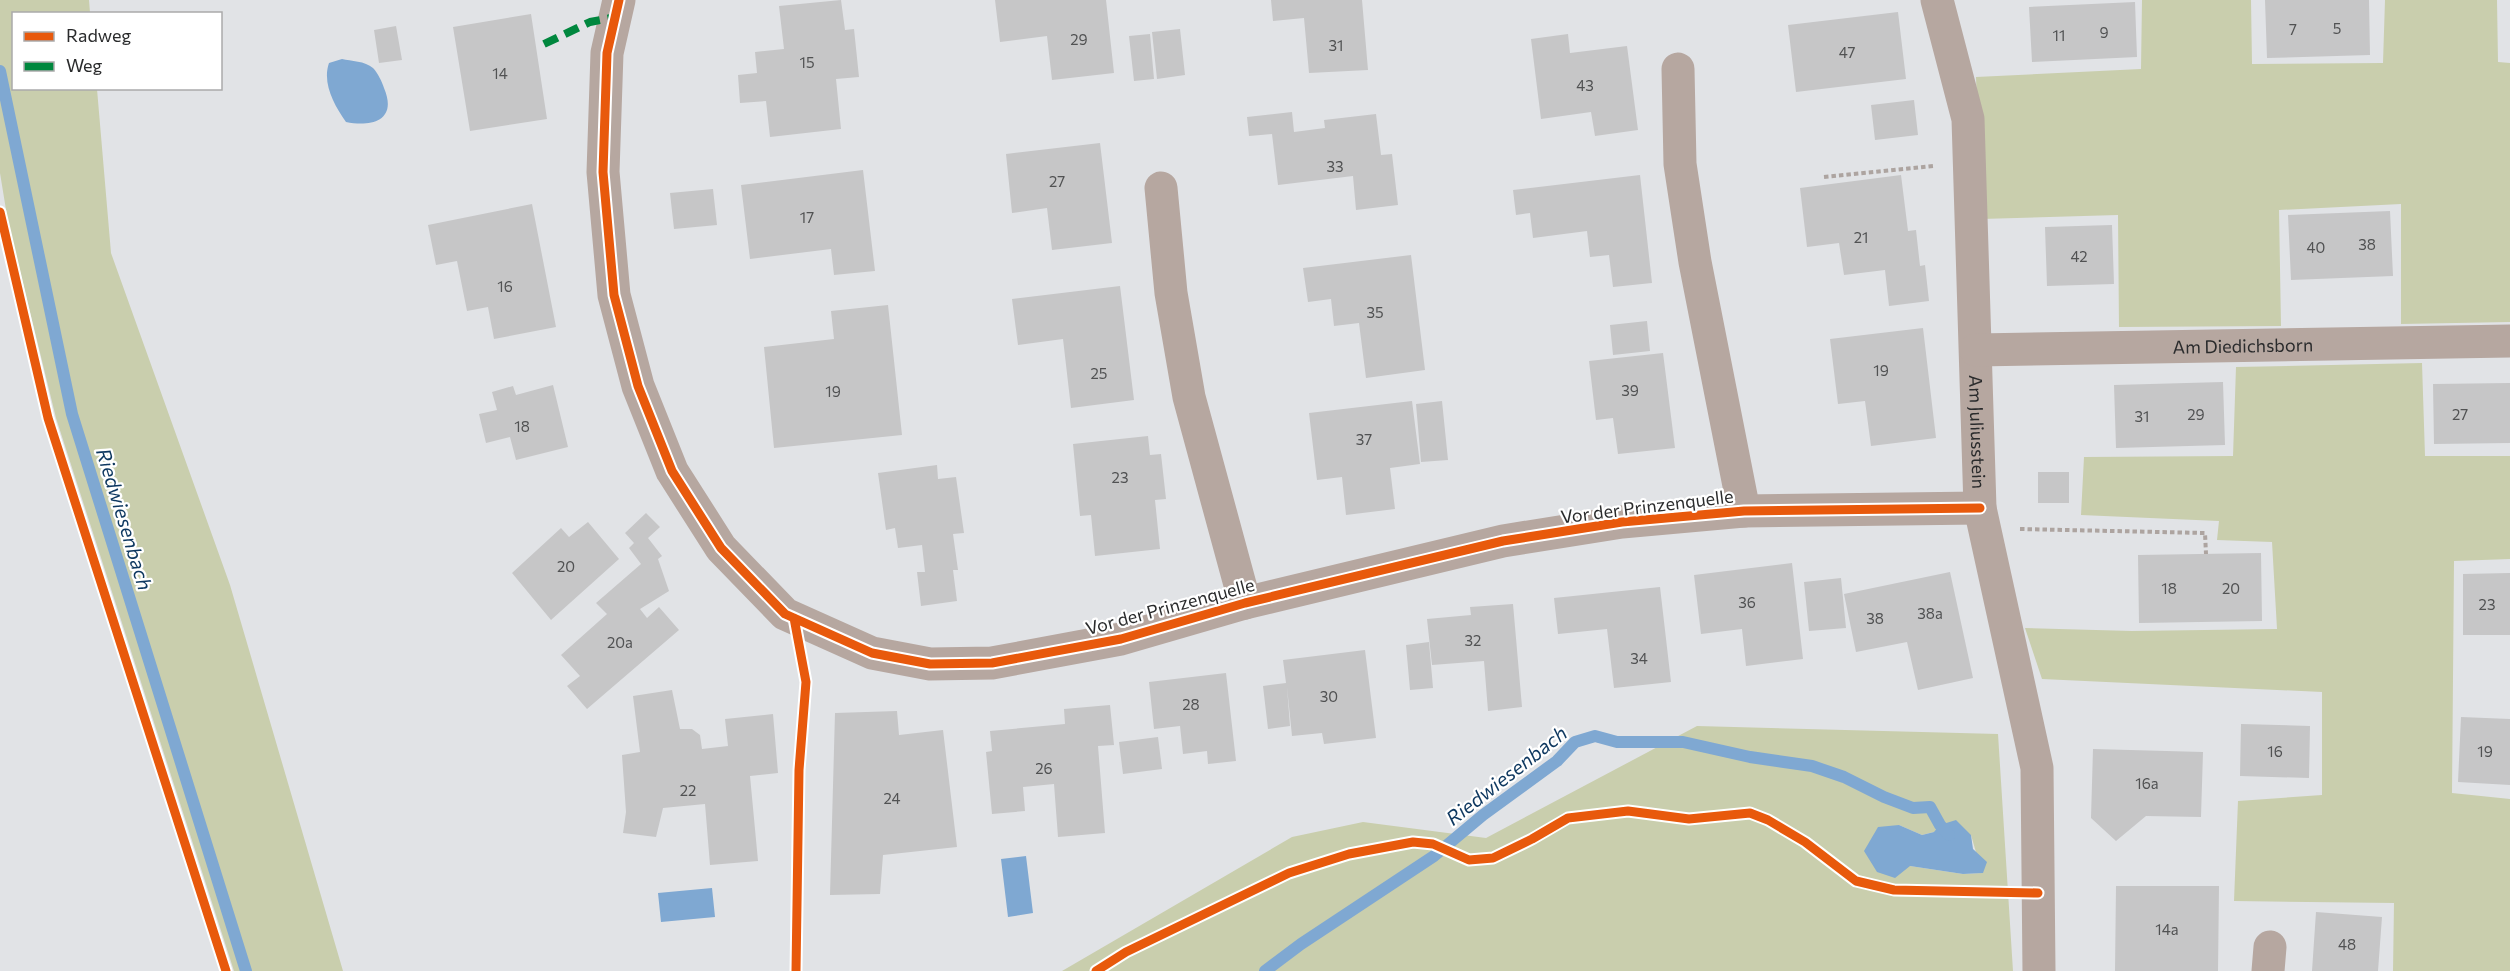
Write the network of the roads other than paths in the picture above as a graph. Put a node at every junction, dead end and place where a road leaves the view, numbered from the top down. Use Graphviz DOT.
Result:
graph roads {
  1 [pos="619,0"];
  2 [pos="1937,0"];
  3 [pos="1678,69"];
  4 [pos="1161,188"];
  5 [pos="2510,341"];
  6 [pos="1976,350"];
  7 [pos="1744,511"];
  8 [pos="1982,518"];
  9 [pos="1245,603"];
  10 [pos="2040,971"];
  1 -- 9 [label="street, Vor der Prinzenquelle"];
  2 -- 6 [label="street, Am Juliusstein"];
  3 -- 7 [label="street, Vor der Prinzenquelle"];
  4 -- 9 [label="street, Vor der Prinzenquelle"];
  5 -- 6 [label="street, Am Diedichsborn"];
  6 -- 8 [label="street, Am Juliusstein"];
  7 -- 8 [label="street, Vor der Prinzenquelle"];
  7 -- 9 [label="street, Vor der Prinzenquelle"];
  8 -- 10 [label="street, Am Juliusstein"];
}
